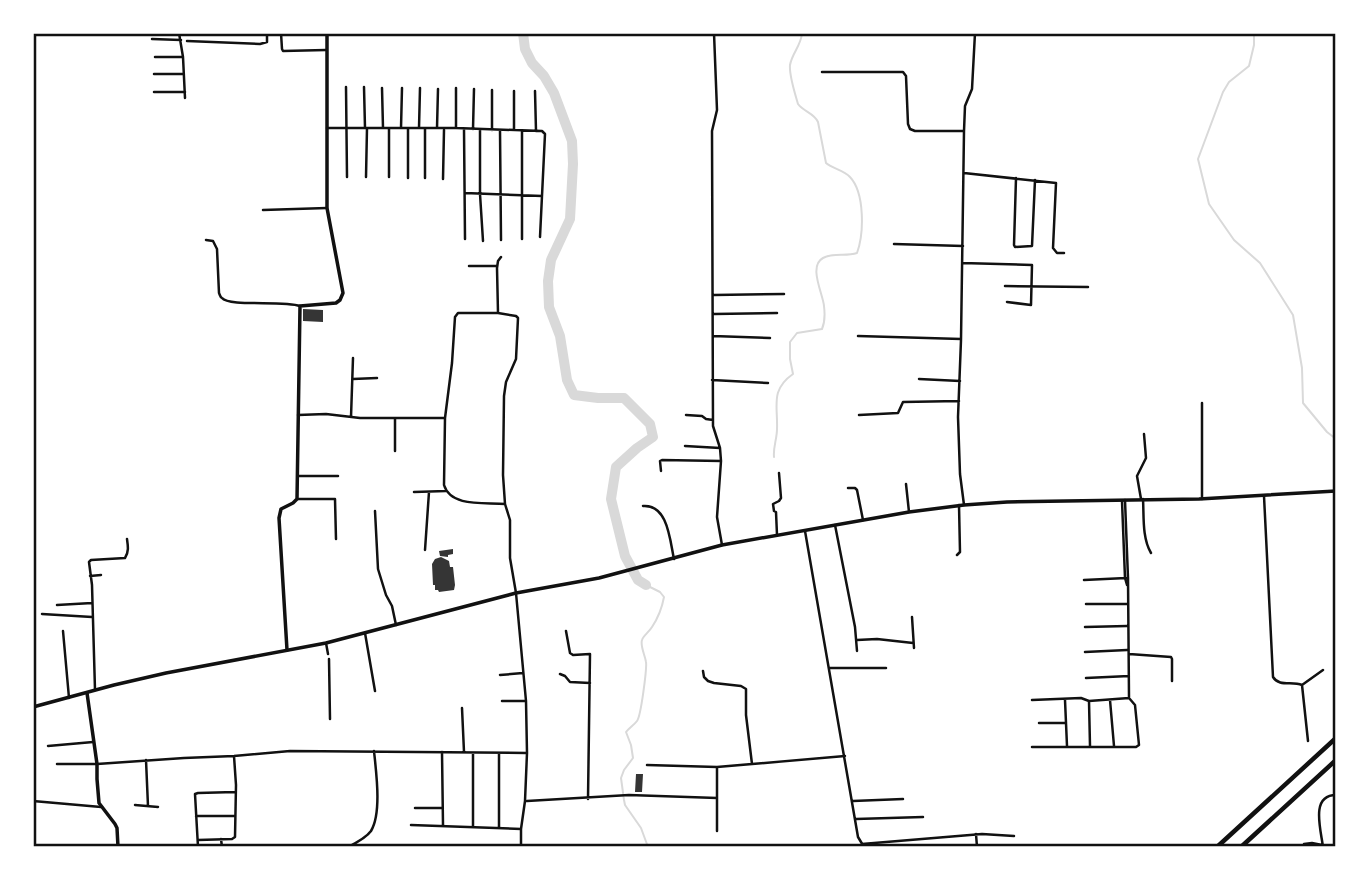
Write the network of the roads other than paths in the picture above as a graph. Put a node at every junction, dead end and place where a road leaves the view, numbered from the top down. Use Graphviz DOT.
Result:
graph roads {
  1 [pos="35,33"];
  2 [pos="179,33"];
  3 [pos="215,33"];
  4 [pos="267,33"];
  5 [pos="281,33"];
  6 [pos="327,33"];
  7 [pos="714,33"];
  8 [pos="975,33"];
  9 [pos="152,39"];
  10 [pos="181,40"];
  11 [pos="187,41"];
  12 [pos="214,41"];
  13 [pos="33,48"];
  14 [pos="326,50"];
  15 [pos="155,57"];
  16 [pos="183,57"];
  17 [pos="822,72"];
  18 [pos="154,74"];
  19 [pos="184,74"];
  20 [pos="346,87"];
  21 [pos="364,87"];
  22 [pos="382,88"];
  23 [pos="402,88"];
  24 [pos="420,88"];
  25 [pos="456,88"];
  26 [pos="438,89"];
  27 [pos="474,89"];
  28 [pos="492,90"];
  29 [pos="514,91"];
  30 [pos="536,91"];
  31 [pos="154,92"];
  32 [pos="185,92"];
  33 [pos="185,98"];
  34 [pos="326,128"];
  35 [pos="347,128"];
  36 [pos="366,128"];
  37 [pos="383,128"];
  38 [pos="389,128"];
  39 [pos="401,128"];
  40 [pos="408,128"];
  41 [pos="419,128"];
  42 [pos="425,128"];
  43 [pos="437,128"];
  44 [pos="443,128"];
  45 [pos="456,128"];
  46 [pos="464,129"];
  47 [pos="473,129"];
  48 [pos="481,129"];
  49 [pos="492,130"];
  50 [pos="500,130"];
  51 [pos="513,130"];
  52 [pos="522,131"];
  53 [pos="536,131"];
  54 [pos="964,131"];
  55 [pos="964,173"];
  56 [pos="347,177"];
  57 [pos="366,177"];
  58 [pos="389,177"];
  59 [pos="408,178"];
  60 [pos="425,178"];
  61 [pos="1016,178"];
  62 [pos="443,179"];
  63 [pos="1035,180"];
  64 [pos="465,193"];
  65 [pos="480,194"];
  66 [pos="500,194"];
  67 [pos="521,195"];
  68 [pos="542,195"];
  69 [pos="327,208"];
  70 [pos="263,210"];
  71 [pos="540,237"];
  72 [pos="465,239"];
  73 [pos="522,239"];
  74 [pos="206,240"];
  75 [pos="501,240"];
  76 [pos="483,241"];
  77 [pos="894,244"];
  78 [pos="963,246"];
  79 [pos="1064,253"];
  80 [pos="501,257"];
  81 [pos="962,263"];
  82 [pos="469,266"];
  83 [pos="497,266"];
  84 [pos="1004,286"];
  85 [pos="1032,287"];
  86 [pos="1088,287"];
  87 [pos="784,294"];
  88 [pos="713,295"];
  89 [pos="1007,302"];
  90 [pos="300,306"];
  91 [pos="498,313"];
  92 [pos="777,313"];
  93 [pos="714,314"];
  94 [pos="713,336"];
  95 [pos="858,336"];
  96 [pos="770,338"];
  97 [pos="961,339"];
  98 [pos="353,358"];
  99 [pos="377,378"];
  100 [pos="353,379"];
  101 [pos="919,379"];
  102 [pos="712,380"];
  103 [pos="960,381"];
  104 [pos="768,383"];
  105 [pos="959,401"];
  106 [pos="1202,403"];
  107 [pos="298,415"];
  108 [pos="686,415"];
  109 [pos="859,415"];
  110 [pos="351,417"];
  111 [pos="395,418"];
  112 [pos="445,418"];
  113 [pos="713,420"];
  114 [pos="1144,434"];
  115 [pos="685,446"];
  116 [pos="720,448"];
  117 [pos="395,451"];
  118 [pos="722,461"];
  119 [pos="661,471"];
  120 [pos="779,473"];
  121 [pos="338,476"];
  122 [pos="298,477"];
  123 [pos="906,484"];
  124 [pos="848,488"];
  125 [pos="446,491"];
  126 [pos="1336,491"];
  127 [pos="414,492"];
  128 [pos="429,492"];
  129 [pos="1264,495"];
  130 [pos="297,499"];
  131 [pos="1142,499"];
  132 [pos="1202,499"];
  133 [pos="1123,500"];
  134 [pos="505,504"];
  135 [pos="961,505"];
  136 [pos="643,506"];
  137 [pos="375,511"];
  138 [pos="909,512"];
  139 [pos="863,520"];
  140 [pos="835,525"];
  141 [pos="805,530"];
  142 [pos="777,535"];
  143 [pos="127,539"];
  144 [pos="336,540"];
  145 [pos="722,545"];
  146 [pos="425,550"];
  147 [pos="1151,552"];
  148 [pos="957,555"];
  149 [pos="674,559"];
  150 [pos="101,575"];
  151 [pos="90,576"];
  152 [pos="1126,578"];
  153 [pos="1084,580"];
  154 [pos="516,593"];
  155 [pos="92,603"];
  156 [pos="1086,604"];
  157 [pos="1128,604"];
  158 [pos="57,605"];
  159 [pos="42,614"];
  160 [pos="92,617"];
  161 [pos="912,617"];
  162 [pos="396,625"];
  163 [pos="1128,626"];
  164 [pos="1085,627"];
  165 [pos="62,631"];
  166 [pos="566,631"];
  167 [pos="365,633"];
  168 [pos="857,640"];
  169 [pos="326,643"];
  170 [pos="913,643"];
  171 [pos="914,648"];
  172 [pos="287,650"];
  173 [pos="857,651"];
  174 [pos="1085,652"];
  175 [pos="1129,652"];
  176 [pos="328,654"];
  177 [pos="329,659"];
  178 [pos="829,668"];
  179 [pos="886,668"];
  180 [pos="1322,670"];
  181 [pos="703,671"];
  182 [pos="523,673"];
  183 [pos="560,674"];
  184 [pos="500,675"];
  185 [pos="1129,676"];
  186 [pos="1086,678"];
  187 [pos="1172,681"];
  188 [pos="590,683"];
  189 [pos="1302,685"];
  190 [pos="95,690"];
  191 [pos="375,691"];
  192 [pos="87,693"];
  193 [pos="69,698"];
  194 [pos="1129,698"];
  195 [pos="1032,699"];
  196 [pos="1065,699"];
  197 [pos="1110,699"];
  198 [pos="502,701"];
  199 [pos="526,701"];
  200 [pos="1089,701"];
  201 [pos="33,707"];
  202 [pos="462,708"];
  203 [pos="330,719"];
  204 [pos="1039,723"];
  205 [pos="1066,723"];
  206 [pos="1336,738"];
  207 [pos="1308,741"];
  208 [pos="94,742"];
  209 [pos="48,746"];
  210 [pos="1067,746"];
  211 [pos="1090,746"];
  212 [pos="1114,746"];
  213 [pos="1032,747"];
  214 [pos="374,751"];
  215 [pos="442,752"];
  216 [pos="464,752"];
  217 [pos="473,753"];
  218 [pos="527,753"];
  219 [pos="499,754"];
  220 [pos="234,756"];
  221 [pos="845,756"];
  222 [pos="146,760"];
  223 [pos="1336,760"];
  224 [pos="57,764"];
  225 [pos="97,764"];
  226 [pos="751,764"];
  227 [pos="647,765"];
  228 [pos="717,767"];
  229 [pos="235,792"];
  230 [pos="1336,795"];
  231 [pos="717,798"];
  232 [pos="588,799"];
  233 [pos="903,799"];
  234 [pos="33,801"];
  235 [pos="526,801"];
  236 [pos="853,801"];
  237 [pos="135,806"];
  238 [pos="148,806"];
  239 [pos="101,807"];
  240 [pos="158,807"];
  241 [pos="415,808"];
  242 [pos="443,808"];
  243 [pos="196,816"];
  244 [pos="234,816"];
  245 [pos="923,817"];
  246 [pos="856,820"];
  247 [pos="411,825"];
  248 [pos="443,825"];
  249 [pos="473,827"];
  250 [pos="499,828"];
  251 [pos="521,829"];
  252 [pos="717,831"];
  253 [pos="976,834"];
  254 [pos="1014,836"];
  255 [pos="221,839"];
  256 [pos="198,840"];
  257 [pos="1304,844"];
  258 [pos="863,845"];
  259 [pos="1323,846"];
  260 [pos="118,847"];
  261 [pos="198,847"];
  262 [pos="222,847"];
  263 [pos="348,847"];
  264 [pos="522,847"];
  265 [pos="977,847"];
  266 [pos="1217,847"];
  267 [pos="1241,847"];
  1 -- 13 [label="street"];
  2 -- 10 [label="street"];
  3 -- 12 [label="street"];
  4 -- 12 [label="street"];
  5 -- 14 [label="street"];
  6 -- 14 [label="main road"];
  7 -- 88 [label="street"];
  8 -- 54 [label="street"];
  9 -- 10 [label="street"];
  10 -- 16 [label="street"];
  11 -- 12 [label="street"];
  14 -- 34 [label="main road"];
  15 -- 16 [label="street"];
  16 -- 19 [label="street"];
  17 -- 54 [label="street"];
  18 -- 19 [label="street"];
  19 -- 32 [label="street"];
  20 -- 35 [label="street"];
  21 -- 36 [label="street"];
  22 -- 37 [label="street"];
  23 -- 39 [label="street"];
  24 -- 41 [label="street"];
  25 -- 45 [label="street"];
  26 -- 43 [label="street"];
  27 -- 47 [label="street"];
  28 -- 49 [label="street"];
  29 -- 51 [label="street"];
  30 -- 53 [label="street"];
  31 -- 32 [label="street"];
  32 -- 33 [label="street"];
  34 -- 35 [label="street"];
  34 -- 69 [label="main road"];
  35 -- 36 [label="street"];
  35 -- 56 [label="street"];
  36 -- 37 [label="street"];
  36 -- 57 [label="street"];
  37 -- 38 [label="street"];
  38 -- 39 [label="street"];
  38 -- 58 [label="street"];
  39 -- 40 [label="street"];
  40 -- 41 [label="street"];
  40 -- 59 [label="street"];
  41 -- 42 [label="street"];
  42 -- 43 [label="street"];
  42 -- 60 [label="street"];
  43 -- 44 [label="street"];
  44 -- 45 [label="street"];
  44 -- 62 [label="street"];
  45 -- 46 [label="street"];
  46 -- 47 [label="street"];
  46 -- 64 [label="street"];
  47 -- 48 [label="street"];
  48 -- 49 [label="street"];
  48 -- 65 [label="street"];
  49 -- 50 [label="street"];
  50 -- 51 [label="street"];
  50 -- 66 [label="street"];
  51 -- 52 [label="street"];
  52 -- 53 [label="street"];
  52 -- 67 [label="street"];
  53 -- 68 [label="street"];
  54 -- 55 [label="street"];
  55 -- 61 [label="street"];
  55 -- 78 [label="street"];
  61 -- 63 [label="street"];
  61 -- 63 [label="street"];
  63 -- 79 [label="street"];
  64 -- 65 [label="street"];
  64 -- 72 [label="street"];
  65 -- 66 [label="street"];
  65 -- 76 [label="street"];
  66 -- 67 [label="street"];
  66 -- 75 [label="street"];
  67 -- 68 [label="street"];
  67 -- 73 [label="street"];
  68 -- 71 [label="street"];
  69 -- 70 [label="street"];
  69 -- 90 [label="main road"];
  74 -- 90 [label="street"];
  77 -- 78 [label="street"];
  78 -- 81 [label="street"];
  80 -- 83 [label="street"];
  81 -- 85 [label="street"];
  81 -- 97 [label="street"];
  82 -- 83 [label="street"];
  83 -- 91 [label="street"];
  84 -- 85 [label="street"];
  85 -- 86 [label="street"];
  85 -- 89 [label="street"];
  87 -- 88 [label="street"];
  88 -- 93 [label="street"];
  90 -- 107 [label="main road"];
  91 -- 112 [label="street"];
  91 -- 134 [label="street"];
  92 -- 93 [label="street"];
  93 -- 94 [label="street"];
  94 -- 96 [label="street"];
  94 -- 102 [label="street"];
  95 -- 97 [label="street"];
  97 -- 103 [label="street"];
  98 -- 100 [label="street"];
  99 -- 100 [label="street"];
  100 -- 110 [label="street"];
  101 -- 103 [label="street"];
  102 -- 104 [label="street"];
  102 -- 113 [label="street"];
  103 -- 105 [label="street"];
  105 -- 109 [label="street"];
  105 -- 135 [label="street"];
  106 -- 132 [label="street"];
  107 -- 110 [label="street"];
  107 -- 122 [label="main road"];
  108 -- 113 [label="street"];
  110 -- 111 [label="street"];
  111 -- 112 [label="street"];
  111 -- 117 [label="street"];
  112 -- 125 [label="street"];
  113 -- 116 [label="street"];
  114 -- 131 [label="street"];
  115 -- 116 [label="street"];
  116 -- 118 [label="street"];
  118 -- 119 [label="street"];
  118 -- 145 [label="street"];
  120 -- 142 [label="street"];
  121 -- 122 [label="street"];
  122 -- 130 [label="main road"];
  123 -- 138 [label="street"];
  124 -- 139 [label="street"];
  125 -- 128 [label="street"];
  125 -- 134 [label="street"];
  126 -- 129 [label="main road"];
  127 -- 128 [label="street"];
  128 -- 146 [label="street"];
  129 -- 132 [label="main road"];
  129 -- 189 [label="street"];
  130 -- 144 [label="street"];
  130 -- 172 [label="main road"];
  131 -- 132 [label="main road"];
  131 -- 133 [label="main road"];
  131 -- 147 [label="street"];
  133 -- 135 [label="main road"];
  133 -- 152 [label="street"];
  134 -- 154 [label="street"];
  135 -- 138 [label="main road"];
  135 -- 148 [label="street"];
  136 -- 149 [label="street"];
  137 -- 162 [label="street"];
  138 -- 139 [label="main road"];
  139 -- 140 [label="main road"];
  140 -- 141 [label="main road"];
  140 -- 168 [label="street"];
  141 -- 142 [label="main road"];
  141 -- 178 [label="street"];
  142 -- 145 [label="main road"];
  143 -- 151 [label="street"];
  145 -- 149 [label="main road"];
  149 -- 154 [label="main road"];
  150 -- 151 [label="street"];
  151 -- 155 [label="street"];
  152 -- 153 [label="street"];
  152 -- 157 [label="street"];
  154 -- 162 [label="main road"];
  154 -- 182 [label="street"];
  155 -- 158 [label="street"];
  155 -- 160 [label="street"];
  156 -- 157 [label="street"];
  157 -- 163 [label="street"];
  159 -- 160 [label="street"];
  160 -- 190 [label="street"];
  161 -- 170 [label="street"];
  162 -- 167 [label="main road"];
  163 -- 164 [label="street"];
  163 -- 175 [label="street"];
  165 -- 193 [label="street"];
  166 -- 188 [label="street"];
  167 -- 169 [label="main road"];
  167 -- 191 [label="street"];
  168 -- 170 [label="street"];
  168 -- 173 [label="street"];
  169 -- 172 [label="main road"];
  169 -- 176 [label="street"];
  170 -- 171 [label="street"];
  172 -- 190 [label="main road"];
  174 -- 175 [label="street"];
  175 -- 185 [label="street"];
  175 -- 187 [label="street"];
  177 -- 203 [label="street"];
  178 -- 179 [label="street"];
  178 -- 221 [label="street"];
  180 -- 189 [label="street"];
  181 -- 226 [label="street"];
  182 -- 184 [label="street"];
  182 -- 199 [label="street"];
  183 -- 188 [label="street"];
  185 -- 186 [label="street"];
  185 -- 194 [label="street"];
  188 -- 232 [label="street"];
  189 -- 207 [label="street"];
  190 -- 192 [label="main road"];
  192 -- 193 [label="main road"];
  192 -- 208 [label="main road"];
  193 -- 201 [label="main road"];
  194 -- 197 [label="street"];
  194 -- 212 [label="street"];
  195 -- 196 [label="street"];
  196 -- 200 [label="street"];
  196 -- 205 [label="street"];
  197 -- 200 [label="street"];
  197 -- 212 [label="street"];
  198 -- 199 [label="street"];
  199 -- 218 [label="street"];
  200 -- 211 [label="street"];
  202 -- 216 [label="street"];
  204 -- 205 [label="street"];
  205 -- 210 [label="street"];
  206 -- 266 [label="highway"];
  208 -- 209 [label="street"];
  208 -- 225 [label="main road"];
  210 -- 211 [label="street"];
  210 -- 213 [label="street"];
  211 -- 212 [label="street"];
  214 -- 215 [label="street"];
  214 -- 220 [label="street"];
  214 -- 263 [label="street"];
  215 -- 216 [label="street"];
  215 -- 242 [label="street"];
  216 -- 217 [label="street"];
  217 -- 219 [label="street"];
  217 -- 249 [label="street"];
  218 -- 219 [label="street"];
  218 -- 235 [label="street"];
  219 -- 250 [label="street"];
  220 -- 222 [label="street"];
  220 -- 229 [label="street"];
  221 -- 226 [label="street"];
  221 -- 236 [label="street"];
  222 -- 225 [label="street"];
  222 -- 238 [label="street"];
  223 -- 267 [label="highway"];
  224 -- 225 [label="street"];
  225 -- 239 [label="main road"];
  226 -- 228 [label="street"];
  227 -- 228 [label="street"];
  228 -- 231 [label="street"];
  229 -- 243 [label="street"];
  229 -- 244 [label="street"];
  230 -- 259 [label="street"];
  231 -- 232 [label="street"];
  231 -- 252 [label="street"];
  232 -- 235 [label="street"];
  233 -- 236 [label="street"];
  234 -- 239 [label="street"];
  235 -- 251 [label="street"];
  236 -- 246 [label="street"];
  237 -- 238 [label="street"];
  238 -- 240 [label="street"];
  239 -- 260 [label="main road"];
  241 -- 242 [label="street"];
  242 -- 248 [label="street"];
  243 -- 244 [label="street"];
  243 -- 256 [label="street"];
  244 -- 255 [label="street"];
  245 -- 246 [label="street"];
  246 -- 258 [label="street"];
  247 -- 248 [label="street"];
  248 -- 249 [label="street"];
  249 -- 250 [label="street"];
  250 -- 251 [label="street"];
  251 -- 264 [label="street"];
  253 -- 254 [label="street"];
  253 -- 258 [label="street"];
  253 -- 265 [label="street"];
  255 -- 256 [label="street"];
  255 -- 262 [label="street"];
  256 -- 261 [label="street"];
  257 -- 259 [label="street"];
}
